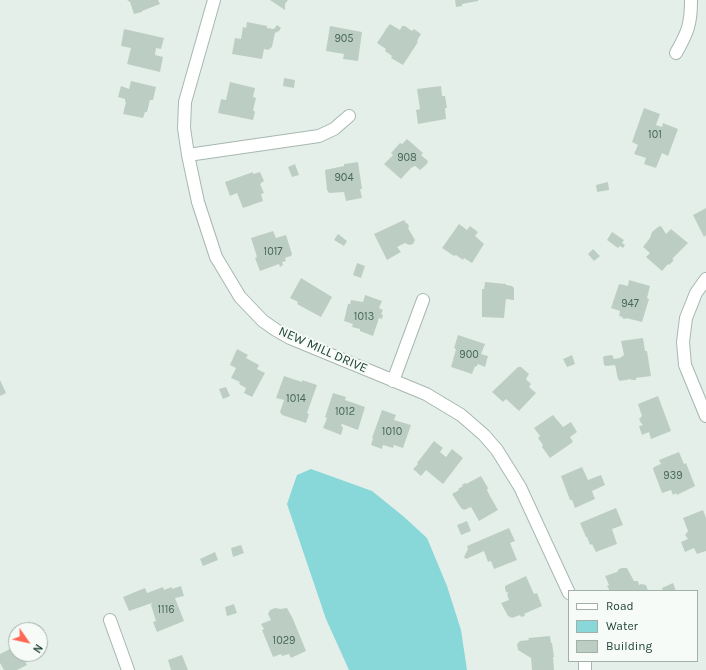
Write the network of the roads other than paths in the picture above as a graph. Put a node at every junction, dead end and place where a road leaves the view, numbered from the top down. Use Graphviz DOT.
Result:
graph roads {
  1 [pos="214,0"];
  2 [pos="691,0"];
  3 [pos="676,53"];
  4 [pos="349,116"];
  5 [pos="188,155"];
  6 [pos="706,278"];
  7 [pos="423,300"];
  8 [pos="393,380"];
  9 [pos="706,416"];
  10 [pos="568,591"];
  11 [pos="110,620"];
  12 [pos="128,670"];
  1 -- 5 [label="street, NEW MILL DRIVE"];
  2 -- 3 [label="street"];
  4 -- 5 [label="street"];
  5 -- 8 [label="street, NEW MILL DRIVE"];
  6 -- 9 [label="street"];
  7 -- 8 [label="street"];
  8 -- 10 [label="street, NEW MILL DRIVE"];
  11 -- 12 [label="street"];
}
